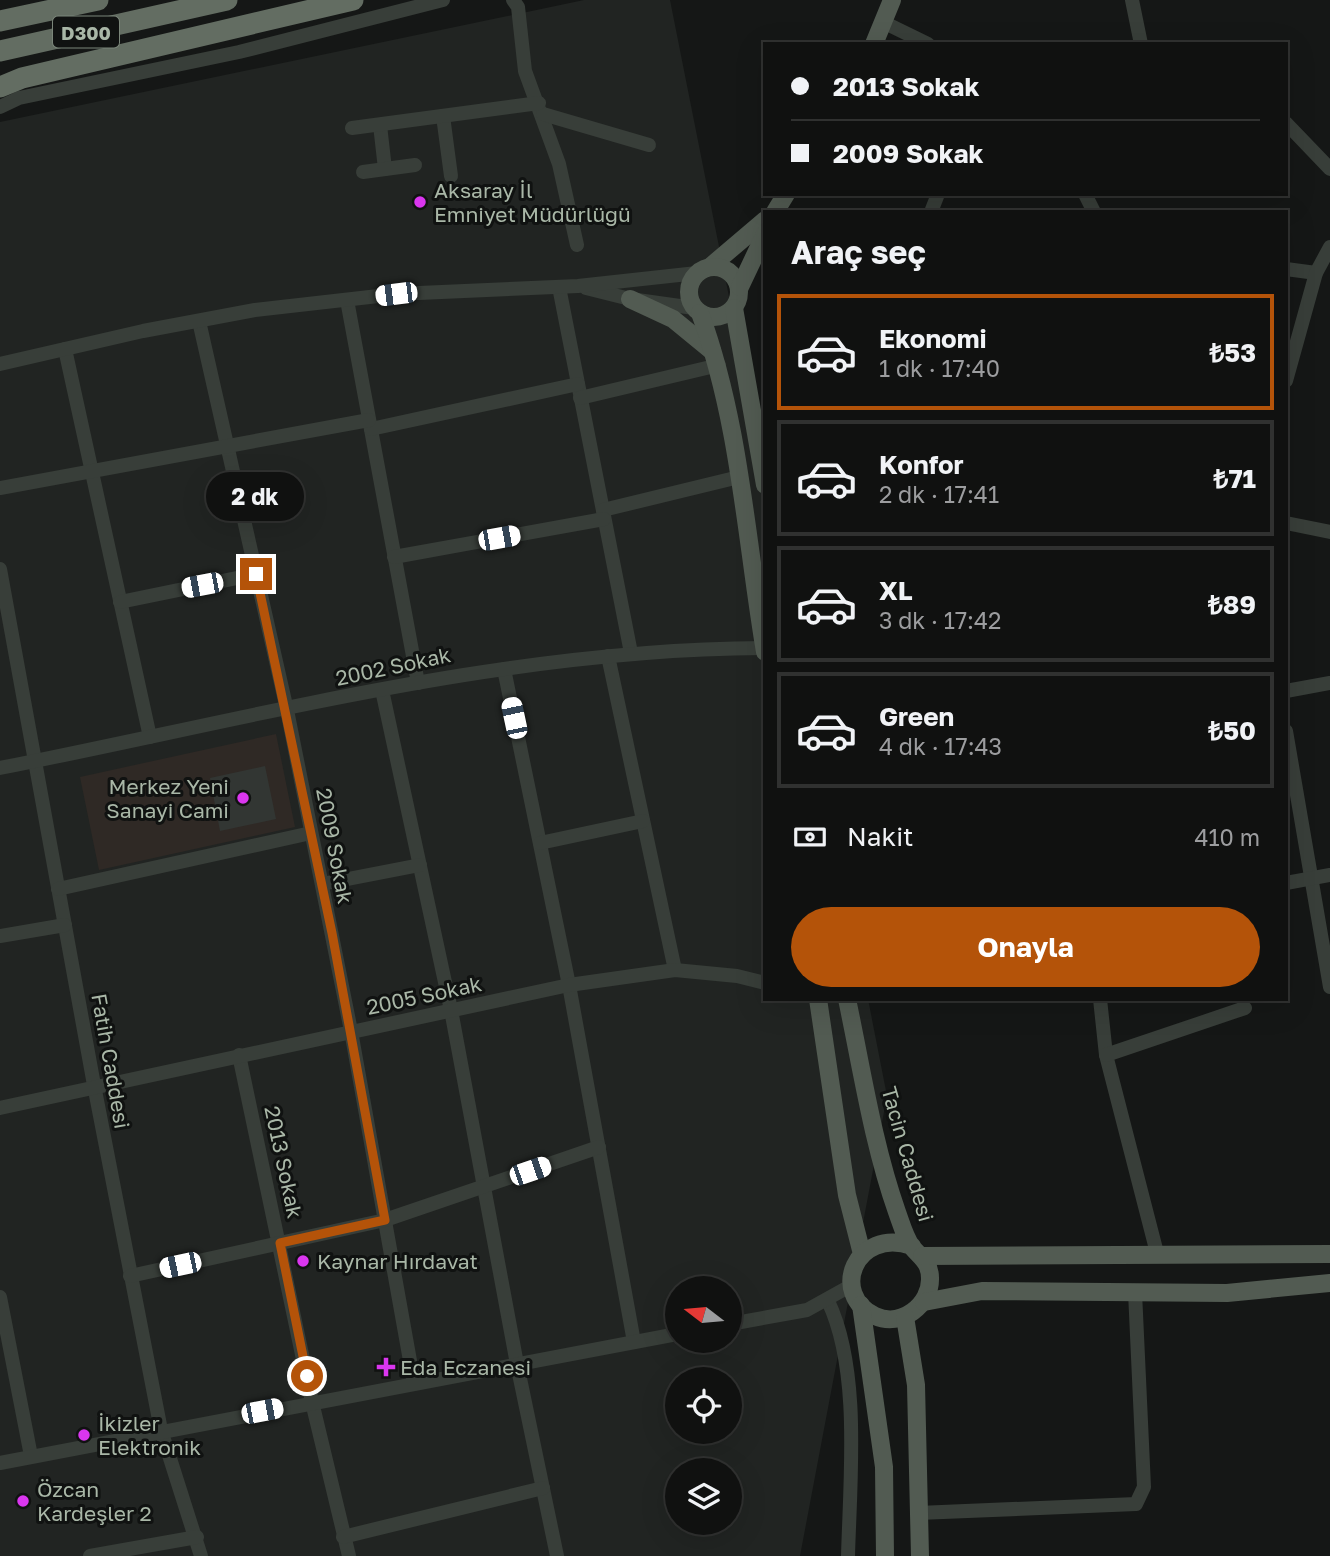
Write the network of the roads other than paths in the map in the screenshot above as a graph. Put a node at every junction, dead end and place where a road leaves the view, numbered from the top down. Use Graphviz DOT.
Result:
graph roads {
  1 [pos="97,0"];
  2 [pos="227,0"];
  3 [pos="352,0"];
  4 [pos="443,0"];
  5 [pos="513,0"];
  6 [pos="892,0"];
  7 [pos="1132,0"];
  8 [pos="0,22"];
  9 [pos="885,23"];
  10 [pos="875,42"];
  11 [pos="924,42"];
  12 [pos="1141,42"];
  13 [pos="0,51"];
  14 [pos="0,84"];
  15 [pos="0,107"];
  16 [pos="541,108"];
  17 [pos="443,116"];
  18 [pos="380,125"];
  19 [pos="1288,125"];
  20 [pos="352,128"];
  21 [pos="649,145"];
  22 [pos="415,165"];
  23 [pos="385,169"];
  24 [pos="1330,169"];
  25 [pos="363,172"];
  26 [pos="451,176"];
  27 [pos="763,222"];
  28 [pos="763,238"];
  29 [pos="577,245"];
  30 [pos="1330,247"];
  31 [pos="704,269"];
  32 [pos="1288,269"];
  33 [pos="1316,273"];
  34 [pos="578,286"];
  35 [pos="559,287"];
  36 [pos="740,287"];
  37 [pos="630,299"];
  38 [pos="347,300"];
  39 [pos="734,308"];
  40 [pos="697,310"];
  41 [pos="198,321"];
  42 [pos="65,349"];
  43 [pos="717,359"];
  44 [pos="0,365"];
  45 [pos="1288,374"];
  46 [pos="579,391"];
  47 [pos="759,413"];
  48 [pos="370,425"];
  49 [pos="227,447"];
  50 [pos="763,461"];
  51 [pos="92,471"];
  52 [pos="739,477"];
  53 [pos="0,488"];
  54 [pos="604,515"];
  55 [pos="1288,523"];
  56 [pos="1330,532"];
  57 [pos="394,557"];
  58 [pos="0,569"];
  59 [pos="256,574"];
  60 [pos="120,601"];
  61 [pos="5,624"];
  62 [pos="763,636"];
  63 [pos="763,649"];
  64 [pos="631,653"];
  65 [pos="608,656"];
  66 [pos="503,668"];
  67 [pos="418,683"];
  68 [pos="1330,684"];
  69 [pos="382,690"];
  70 [pos="1288,691"];
  71 [pos="287,709"];
  72 [pos="150,737"];
  73 [pos="1288,752"];
  74 [pos="35,761"];
  75 [pos="0,768"];
  76 [pos="1292,793"];
  77 [pos="643,821"];
  78 [pos="312,833"];
  79 [pos="540,843"];
  80 [pos="419,865"];
  81 [pos="1330,875"];
  82 [pos="1312,877"];
  83 [pos="1288,883"];
  84 [pos="322,884"];
  85 [pos="58,889"];
  86 [pos="65,925"];
  87 [pos="0,936"];
  88 [pos="675,970"];
  89 [pos="763,982"];
  90 [pos="569,985"];
  91 [pos="1330,987"];
  92 [pos="818,1001"];
  93 [pos="847,1001"];
  94 [pos="1100,1001"];
  95 [pos="1245,1008"];
  96 [pos="451,1010"];
  97 [pos="351,1031"];
  98 [pos="239,1055"];
  99 [pos="1105,1055"];
  100 [pos="94,1086"];
  101 [pos="0,1108"];
  102 [pos="599,1147"];
  103 [pos="484,1186"];
  104 [pos="385,1220"];
  105 [pos="280,1243"];
  106 [pos="917,1251"];
  107 [pos="862,1254"];
  108 [pos="1157,1254"];
  109 [pos="1330,1254"];
  110 [pos="130,1276"];
  111 [pos="1330,1283"];
  112 [pos="852,1285"];
  113 [pos="1135,1292"];
  114 [pos="0,1297"];
  115 [pos="828,1301"];
  116 [pos="924,1302"];
  117 [pos="861,1305"];
  118 [pos="905,1317"];
  119 [pos="742,1322"];
  120 [pos="665,1336"];
  121 [pos="634,1342"];
  122 [pos="517,1364"];
  123 [pos="414,1383"];
  124 [pos="312,1402"];
  125 [pos="161,1430"];
  126 [pos="32,1456"];
  127 [pos="0,1463"];
  128 [pos="543,1488"];
  129 [pos="918,1513"];
  130 [pos="197,1537"];
  131 [pos="343,1537"];
  132 [pos="90,1556"];
  133 [pos="201,1556"];
  134 [pos="349,1556"];
  135 [pos="557,1556"];
  136 [pos="848,1556"];
  137 [pos="885,1556"];
  138 [pos="920,1556"];
  1 -- 8 [label="highway, D300"];
  2 -- 13 [label="highway, D300"];
  3 -- 14 [label="highway"];
  4 -- 15 [label="street"];
  5 -- 16 [label="street"];
  6 -- 9 [label="main road"];
  7 -- 12 [label="street"];
  9 -- 10 [label="main road"];
  9 -- 11 [label="street"];
  16 -- 17 [label="street"];
  16 -- 21 [label="street"];
  16 -- 29 [label="street"];
  17 -- 18 [label="street"];
  17 -- 26 [label="street"];
  18 -- 20 [label="street"];
  18 -- 23 [label="street"];
  19 -- 24 [label="street"];
  22 -- 23 [label="street"];
  23 -- 25 [label="street"];
  27 -- 31 [label="main road"];
  28 -- 36 [label="main road"];
  30 -- 33 [label="street"];
  31 -- 34 [label="street"];
  31 -- 36 [label="main road"];
  31 -- 40 [label="main road"];
  32 -- 33 [label="street"];
  33 -- 45 [label="street"];
  34 -- 35 [label="street"];
  34 -- 37 [label="street"];
  35 -- 38 [label="street"];
  35 -- 46 [label="street"];
  36 -- 39 [label="main road"];
  37 -- 40 [label="street"];
  37 -- 43 [label="main road"];
  38 -- 41 [label="street"];
  38 -- 48 [label="street"];
  39 -- 40 [label="main road"];
  39 -- 47 [label="main road"];
  40 -- 43 [label="main road"];
  41 -- 42 [label="street"];
  41 -- 49 [label="street, 2009 Sokak"];
  42 -- 44 [label="street"];
  42 -- 51 [label="street"];
  43 -- 46 [label="street"];
  43 -- 52 [label="main road"];
  46 -- 48 [label="street"];
  46 -- 54 [label="street"];
  47 -- 50 [label="main road"];
  48 -- 49 [label="street"];
  48 -- 57 [label="street"];
  49 -- 51 [label="street"];
  49 -- 59 [label="street, 2009 Sokak"];
  51 -- 53 [label="street"];
  51 -- 60 [label="street"];
  52 -- 54 [label="street"];
  52 -- 62 [label="main road"];
  54 -- 57 [label="street"];
  54 -- 64 [label="street"];
  55 -- 56 [label="street"];
  57 -- 67 [label="street"];
  58 -- 61 [label="street, Fatih Caddesi"];
  59 -- 60 [label="street"];
  59 -- 71 [label="street, 2009 Sokak"];
  60 -- 72 [label="street"];
  61 -- 74 [label="street, Fatih Caddesi"];
  63 -- 64 [label="street, 2002 Sokak"];
  64 -- 65 [label="street, 2002 Sokak"];
  65 -- 66 [label="street, 2002 Sokak"];
  65 -- 77 [label="street"];
  66 -- 67 [label="street, 2002 Sokak"];
  66 -- 79 [label="street"];
  67 -- 69 [label="street, 2002 Sokak"];
  68 -- 70 [label="street"];
  69 -- 71 [label="street, 2002 Sokak"];
  69 -- 80 [label="street"];
  71 -- 72 [label="street, 2002 Sokak"];
  71 -- 78 [label="street, 2009 Sokak"];
  72 -- 74 [label="street, 2002 Sokak"];
  73 -- 76 [label="street"];
  74 -- 75 [label="street, 2002 Sokak"];
  74 -- 85 [label="street, Fatih Caddesi"];
  76 -- 82 [label="street"];
  77 -- 79 [label="street"];
  77 -- 88 [label="street"];
  78 -- 84 [label="street, 2009 Sokak"];
  78 -- 85 [label="street"];
  79 -- 90 [label="street"];
  80 -- 84 [label="street"];
  80 -- 96 [label="street"];
  81 -- 82 [label="street"];
  82 -- 83 [label="street"];
  82 -- 91 [label="street"];
  84 -- 97 [label="street, 2009 Sokak"];
  85 -- 86 [label="street, Fatih Caddesi"];
  86 -- 87 [label="street"];
  86 -- 100 [label="street, Fatih Caddesi"];
  88 -- 89 [label="street, 2005 Sokak"];
  88 -- 90 [label="street, 2005 Sokak"];
  90 -- 96 [label="street, 2005 Sokak"];
  90 -- 102 [label="street"];
  92 -- 107 [label="main road"];
  93 -- 106 [label="main road, Tacin Caddesi"];
  94 -- 99 [label="street"];
  95 -- 99 [label="street"];
  96 -- 97 [label="street, 2005 Sokak"];
  96 -- 103 [label="street"];
  97 -- 98 [label="street, 2005 Sokak"];
  97 -- 104 [label="street, 2009 Sokak"];
  98 -- 100 [label="street, 2005 Sokak"];
  98 -- 105 [label="street, 2013 Sokak"];
  99 -- 108 [label="street"];
  100 -- 101 [label="street, 2005 Sokak"];
  100 -- 110 [label="street, Fatih Caddesi"];
  102 -- 103 [label="street"];
  102 -- 121 [label="street"];
  103 -- 104 [label="street"];
  103 -- 122 [label="street"];
  104 -- 105 [label="street"];
  104 -- 123 [label="street, 2009 Sokak"];
  105 -- 110 [label="street"];
  105 -- 124 [label="street, 2013 Sokak"];
  106 -- 107 [label="main road"];
  106 -- 108 [label="main road"];
  106 -- 116 [label="main road, Tacin Caddesi"];
  107 -- 112 [label="main road"];
  108 -- 109 [label="main road"];
  110 -- 125 [label="street, Fatih Caddesi"];
  111 -- 113 [label="main road"];
  112 -- 115 [label="street"];
  112 -- 117 [label="main road"];
  113 -- 116 [label="main road"];
  113 -- 129 [label="street"];
  114 -- 126 [label="street"];
  115 -- 119 [label="street"];
  115 -- 136 [label="street"];
  116 -- 118 [label="main road"];
  117 -- 118 [label="main road"];
  117 -- 137 [label="main road"];
  118 -- 129 [label="main road"];
  120 -- 121 [label="street"];
  121 -- 122 [label="street"];
  122 -- 123 [label="street"];
  122 -- 128 [label="street"];
  123 -- 124 [label="street"];
  124 -- 125 [label="street"];
  124 -- 131 [label="street, 2013 Sokak"];
  125 -- 126 [label="street"];
  125 -- 130 [label="street, Fatih Caddesi"];
  126 -- 127 [label="street"];
  128 -- 131 [label="street"];
  128 -- 135 [label="street"];
  129 -- 138 [label="main road"];
  130 -- 132 [label="street"];
  130 -- 133 [label="street, Fatih Caddesi"];
  131 -- 134 [label="street, 2013 Sokak"];
}
